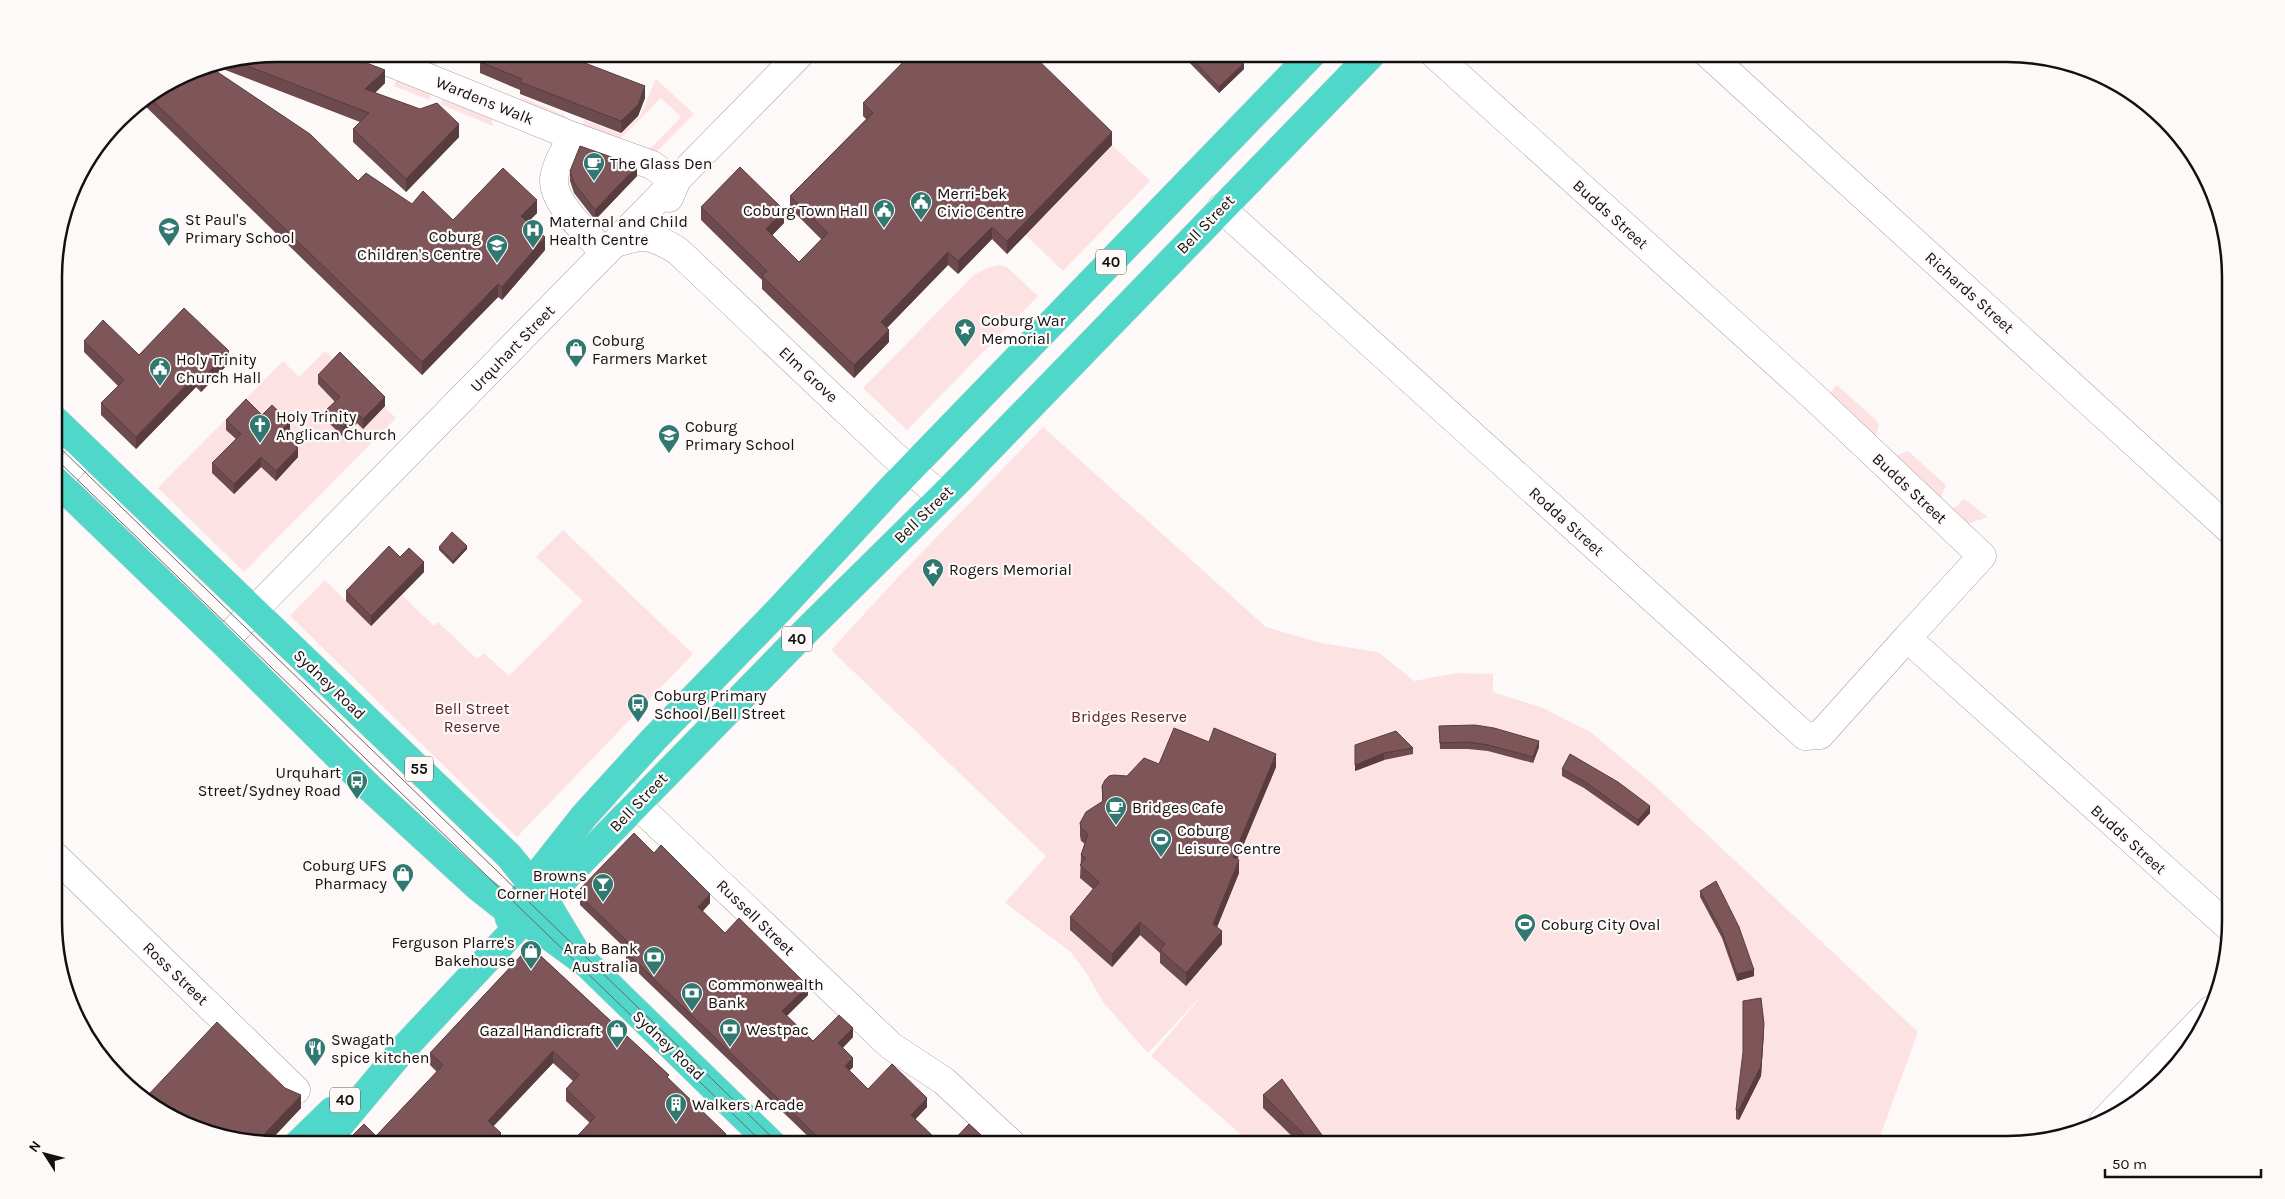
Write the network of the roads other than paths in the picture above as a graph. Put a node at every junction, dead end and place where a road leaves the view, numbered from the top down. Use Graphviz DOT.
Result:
graph roads {
  1 [pos="389,62"];
  2 [pos="792,62"];
  3 [pos="1304,62"];
  4 [pos="1364,62"];
  5 [pos="1443,62"];
  6 [pos="1717,62"];
  7 [pos="572,136"];
  8 [pos="676,182"];
  9 [pos="1221,208"];
  10 [pos="611,248"];
  11 [pos="678,251"];
  12 [pos="62,427"];
  13 [pos="86,450"];
  14 [pos="910,469"];
  15 [pos="62,475"];
  16 [pos="62,489"];
  17 [pos="941,496"];
  18 [pos="2222,523"];
  19 [pos="780,609"];
  20 [pos="253,610"];
  21 [pos="806,631"];
  22 [pos="1907,638"];
  23 [pos="223,642"];
  24 [pos="614,784"];
  25 [pos="637,803"];
  26 [pos="62,864"];
  27 [pos="538,891"];
  28 [pos="517,917"];
  29 [pos="2222,921"];
  30 [pos="586,964"];
  31 [pos="2195,1026"];
  32 [pos="395,1057"];
  33 [pos="296,1090"];
  34 [pos="2119,1105"];
  35 [pos="306,1136"];
  36 [pos="330,1136"];
  37 [pos="764,1136"];
  38 [pos="1003,1136"];
  1 -- 7 [label="street, Wardens Walk"];
  2 -- 8 [label="street, Urquhart Street"];
  3 -- 14 [label="highway, Bell Street / 40"];
  4 -- 9 [label="highway, Bell Street / 40"];
  5 -- 22 [label="street, Budds Street"];
  6 -- 18 [label="street, Richards Street"];
  7 -- 8 [label="street, Wardens Walk"];
  7 -- 10 [label="street"];
  8 -- 10 [label="street, Urquhart Street"];
  8 -- 11 [label="street, Elm Grove"];
  9 -- 17 [label="highway, Bell Street / 40"];
  9 -- 22 [label="street, Rodda Street"];
  10 -- 11 [label="street, Elm Grove"];
  10 -- 20 [label="street, Urquhart Street"];
  11 -- 14 [label="street, Elm Grove"];
  12 -- 13 [label="highway, Sydney Road / 55"];
  13 -- 15 [label="street"];
  13 -- 20 [label="highway, Sydney Road / 55"];
  14 -- 17 [label="street, Elm Grove"];
  14 -- 19 [label="highway, Bell Street / 40"];
  16 -- 23 [label="highway, Sydney Road / 55"];
  17 -- 21 [label="highway, Bell Street / 40"];
  19 -- 21 [label="highway"];
  19 -- 24 [label="highway, Bell Street / 40"];
  20 -- 23 [label="street, Urquhart Street"];
  20 -- 27 [label="highway, Sydney Road / 55"];
  21 -- 25 [label="highway, Bell Street / 40"];
  22 -- 29 [label="street, Budds Street"];
  23 -- 28 [label="highway, Sydney Road / 55"];
  24 -- 25 [label="street, Russell Street"];
  24 -- 27 [label="highway, Bell Street / 40"];
  25 -- 27 [label="highway, Bell Street / 40"];
  25 -- 38 [label="street, Russell Street"];
  26 -- 33 [label="street, Ross Street"];
  27 -- 28 [label="highway, Bell Street / 40"];
  27 -- 30 [label="highway, Sydney Road / 55"];
  28 -- 30 [label="highway, Sydney Road / 55"];
  28 -- 32 [label="highway, Bell Street / 40"];
  30 -- 37 [label="highway, Sydney Road / 55"];
  31 -- 34 [label="street"];
  32 -- 35 [label="highway, Bell Street / 40"];
  32 -- 36 [label="highway, Bell Street / 40"];
}
